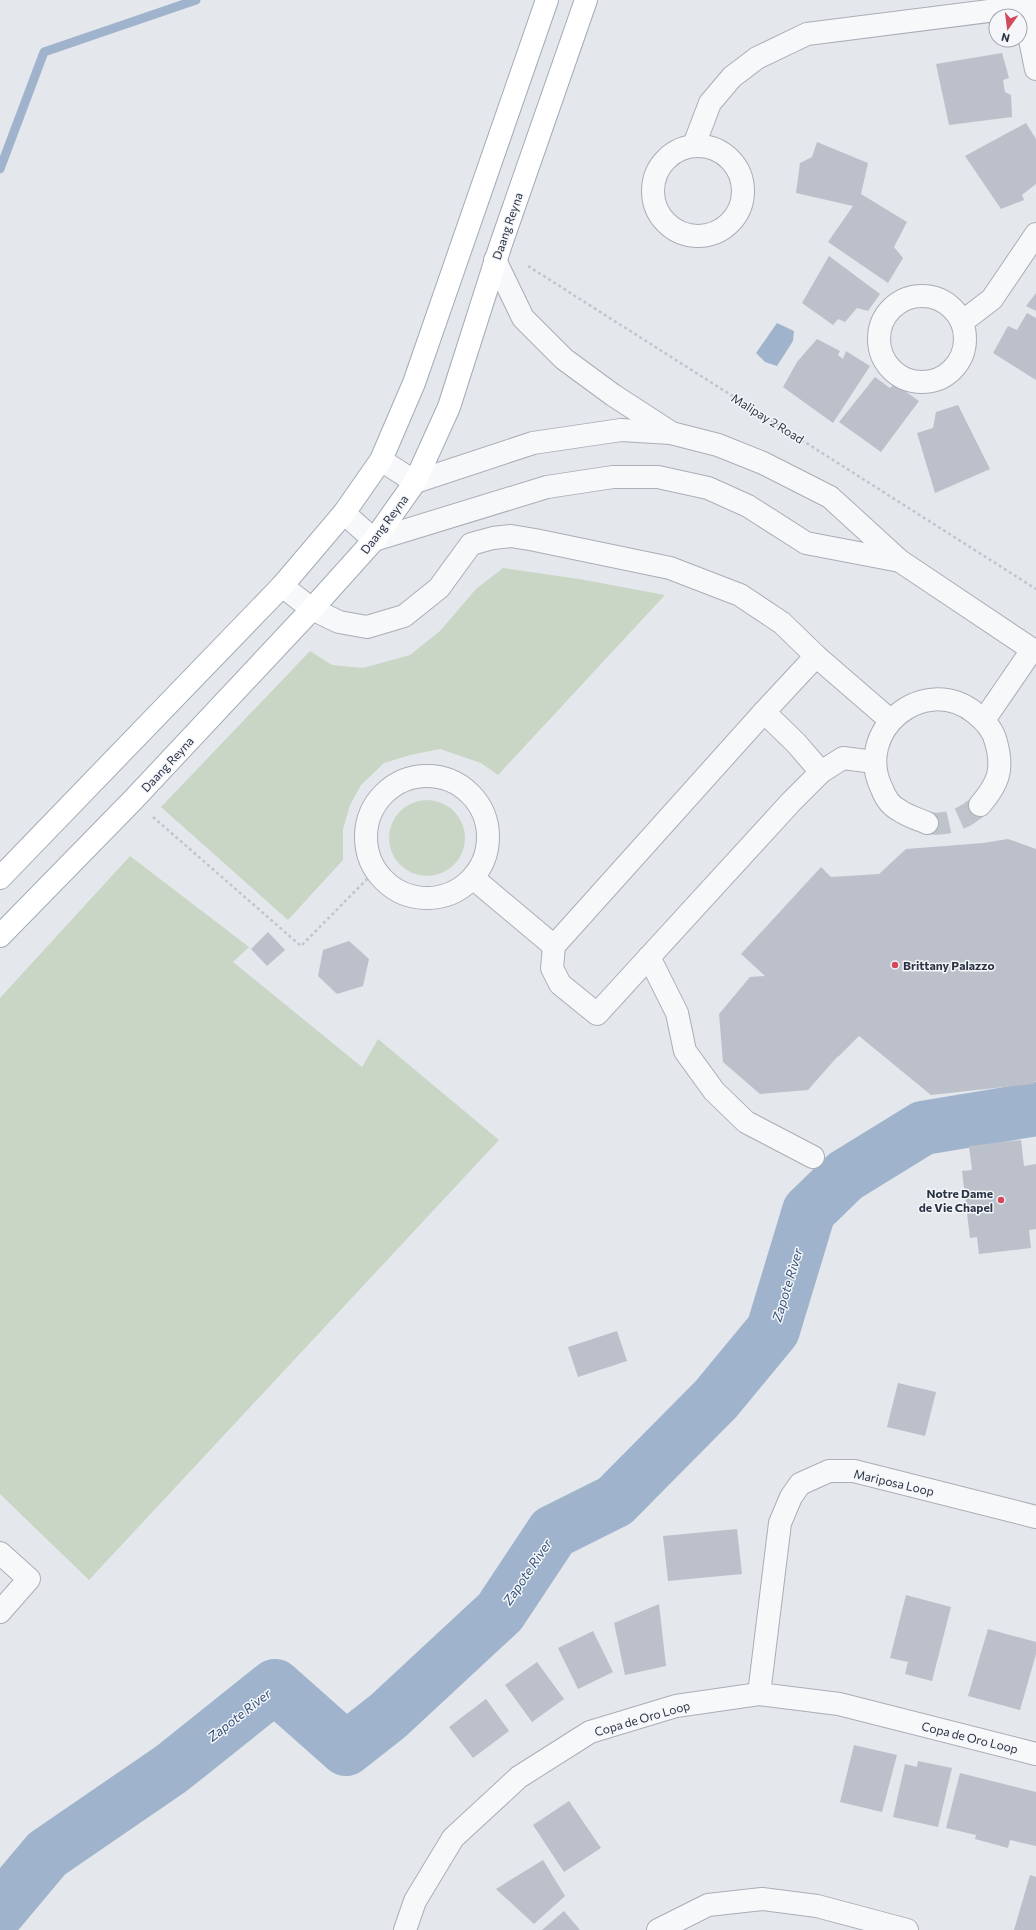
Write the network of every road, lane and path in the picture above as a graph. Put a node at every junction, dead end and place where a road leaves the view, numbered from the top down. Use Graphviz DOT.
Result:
graph roads {
  1 [pos="548,0"];
  2 [pos="586,0"];
  3 [pos="1030,5"];
  4 [pos="1036,69"];
  5 [pos="694,146"];
  6 [pos="1036,234"];
  7 [pos="497,254"];
  8 [pos="962,322"];
  9 [pos="671,433"];
  10 [pos="381,460"];
  11 [pos="415,482"];
  12 [pos="344,513"];
  13 [pos="374,540"];
  14 [pos="900,561"];
  15 [pos="282,586"];
  16 [pos="1036,589"];
  17 [pos="312,609"];
  18 [pos="1034,651"];
  19 [pos="816,656"];
  20 [pos="764,712"];
  21 [pos="890,720"];
  22 [pos="984,720"];
  23 [pos="874,762"];
  24 [pos="821,772"];
  25 [pos="133,800"];
  26 [pos="980,805"];
  27 [pos="927,823"];
  28 [pos="376,870"];
  29 [pos="0,878"];
  30 [pos="472,878"];
  31 [pos="0,936"];
  32 [pos="554,946"];
  33 [pos="649,957"];
  34 [pos="813,1157"];
  35 [pos="1036,1516"];
  36 [pos="0,1553"];
  37 [pos="0,1612"];
  38 [pos="759,1694"];
  39 [pos="1036,1754"];
  40 [pos="405,1930"];
  41 [pos="658,1930"];
  42 [pos="907,1930"];
  1 -- 10 [label="main road"];
  2 -- 7 [label="main road, Daang Reyna"];
  3 -- 4 [label="street"];
  3 -- 5 [label="street"];
  5 -- 5 [label="street"];
  6 -- 8 [label="street"];
  7 -- 9 [label="street"];
  7 -- 11 [label="main road, Daang Reyna"];
  7 -- 16 [label="path, Malipay 2 Road"];
  9 -- 11 [label="street"];
  9 -- 14 [label="street"];
  10 -- 11 [label="street"];
  10 -- 12 [label="main road"];
  11 -- 13 [label="main road, Daang Reyna"];
  12 -- 13 [label="street"];
  12 -- 15 [label="main road"];
  13 -- 14 [label="street"];
  13 -- 17 [label="main road, Daang Reyna"];
  14 -- 18 [label="street"];
  15 -- 17 [label="street"];
  15 -- 29 [label="main road"];
  17 -- 19 [label="street"];
  17 -- 25 [label="main road, Daang Reyna"];
  18 -- 22 [label="street"];
  19 -- 20 [label="street"];
  19 -- 21 [label="street"];
  20 -- 24 [label="street"];
  20 -- 32 [label="street"];
  21 -- 22 [label="street"];
  21 -- 23 [label="street"];
  22 -- 26 [label="street"];
  23 -- 24 [label="street"];
  23 -- 27 [label="street"];
  24 -- 33 [label="street"];
  25 -- 28 [label="path"];
  25 -- 31 [label="main road, Daang Reyna"];
  28 -- 30 [label="street"];
  28 -- 30 [label="street"];
  30 -- 32 [label="street"];
  32 -- 33 [label="street"];
  33 -- 34 [label="street"];
  35 -- 38 [label="street, Mariposa Loop"];
  36 -- 37 [label="street"];
  38 -- 39 [label="street, Copa de Oro Loop"];
  38 -- 40 [label="street, Copa de Oro Loop"];
  41 -- 42 [label="street"];
}
